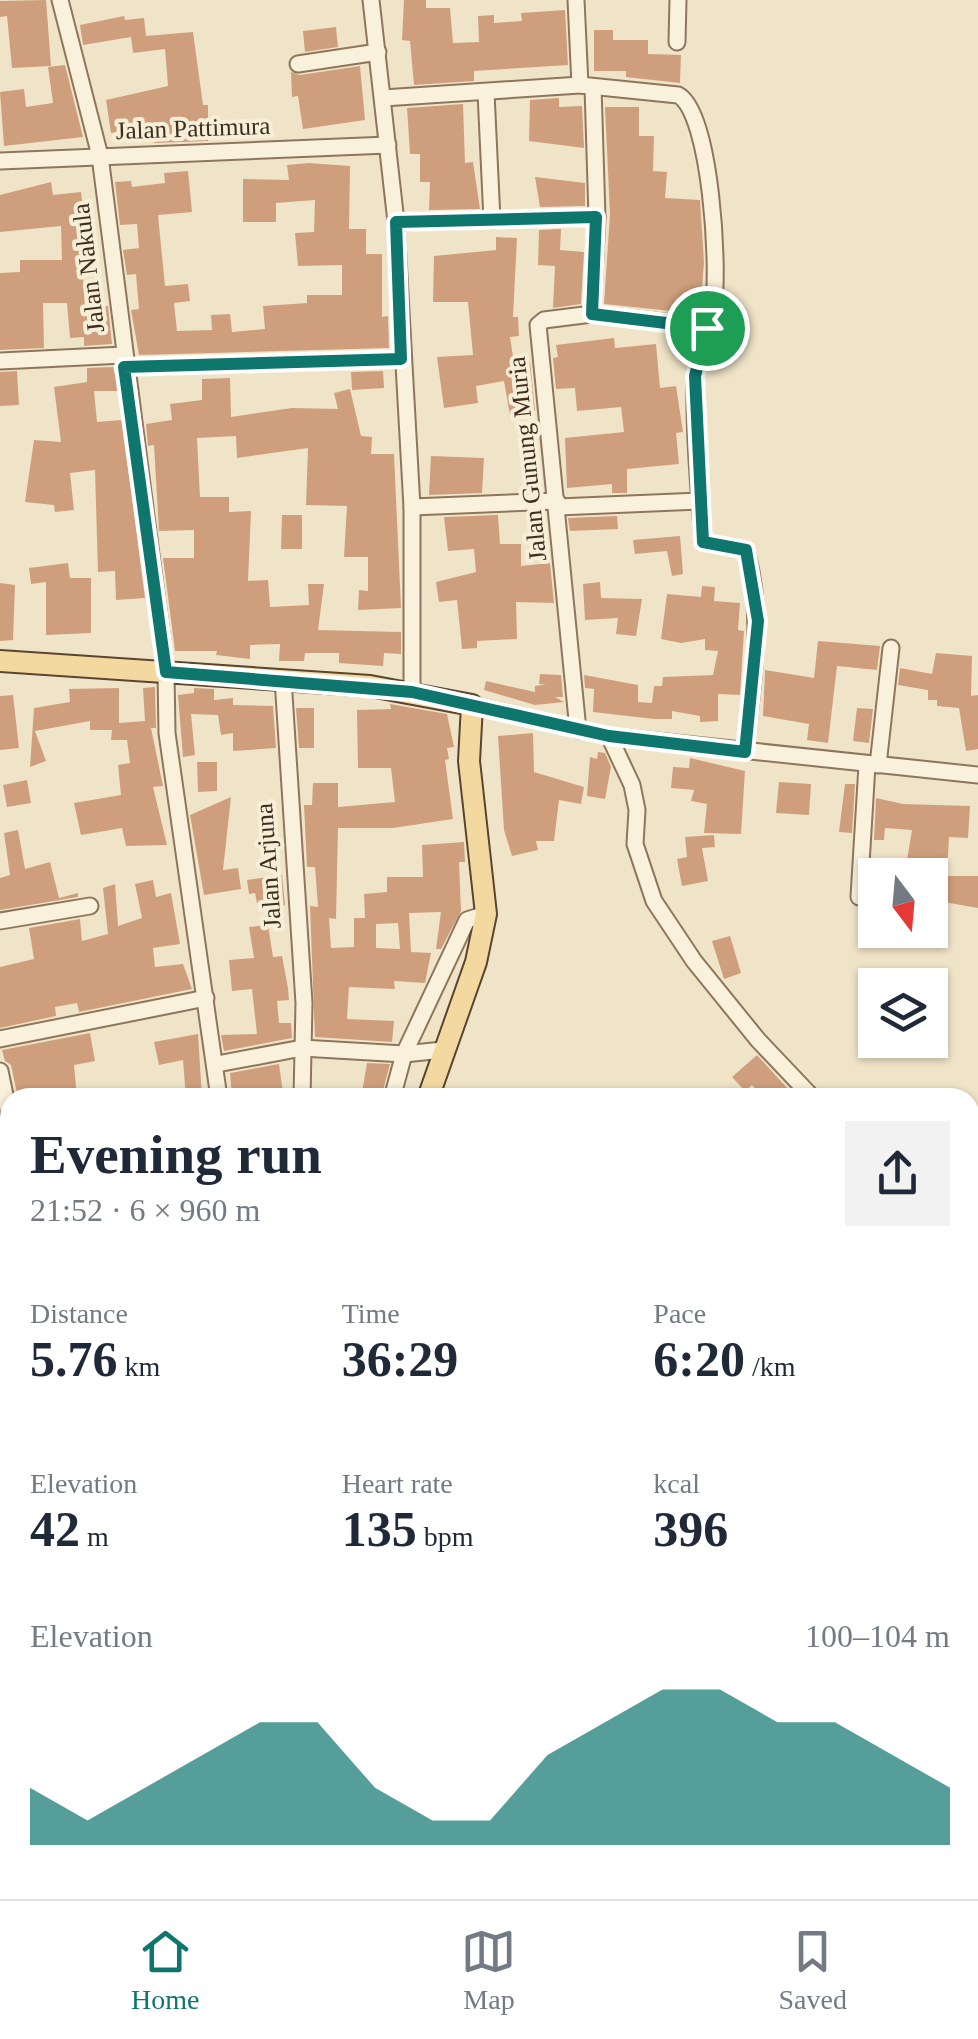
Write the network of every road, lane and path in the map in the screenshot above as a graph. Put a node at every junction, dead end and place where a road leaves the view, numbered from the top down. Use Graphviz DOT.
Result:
graph roads {
  1 [pos="60,0"];
  2 [pos="371,0"];
  3 [pos="576,0"];
  4 [pos="678,0"];
  5 [pos="678,42"];
  6 [pos="378,52"];
  7 [pos="298,64"];
  8 [pos="586,86"];
  9 [pos="486,93"];
  10 [pos="383,98"];
  11 [pos="388,146"];
  12 [pos="100,156"];
  13 [pos="0,162"];
  14 [pos="596,217"];
  15 [pos="492,220"];
  16 [pos="396,222"];
  17 [pos="592,314"];
  18 [pos="707,328"];
  19 [pos="401,359"];
  20 [pos="0,361"];
  21 [pos="124,361"];
  22 [pos="700,501"];
  23 [pos="558,504"];
  24 [pos="412,507"];
  25 [pos="891,648"];
  26 [pos="0,662"];
  27 [pos="166,672"];
  28 [pos="283,679"];
  29 [pos="412,692"];
  30 [pos="472,705"];
  31 [pos="578,730"];
  32 [pos="609,736"];
  33 [pos="745,752"];
  34 [pos="872,765"];
  35 [pos="978,776"];
  36 [pos="863,858"];
  37 [pos="90,906"];
  38 [pos="486,914"];
  39 [pos="0,921"];
  40 [pos="206,998"];
  41 [pos="0,1040"];
  42 [pos="302,1048"];
  43 [pos="442,1050"];
  44 [pos="404,1054"];
  45 [pos="216,1064"];
  46 [pos="218,1088"];
  47 [pos="302,1088"];
  48 [pos="395,1088"];
  49 [pos="431,1088"];
  50 [pos="804,1088"];
  1 -- 12 [label="street, Jalan Nakula"];
  2 -- 6 [label="street"];
  3 -- 8 [label="street"];
  4 -- 5 [label="street"];
  6 -- 7 [label="street"];
  6 -- 10 [label="street"];
  8 -- 9 [label="street"];
  8 -- 14 [label="street"];
  8 -- 18 [label="street"];
  9 -- 10 [label="street"];
  9 -- 15 [label="street"];
  10 -- 11 [label="street"];
  11 -- 12 [label="street, Jalan Pattimura"];
  11 -- 16 [label="street"];
  12 -- 13 [label="street, Jalan Pattimura"];
  12 -- 21 [label="street, Jalan Nakula"];
  14 -- 15 [label="street"];
  14 -- 17 [label="street"];
  15 -- 16 [label="street"];
  16 -- 19 [label="street"];
  17 -- 18 [label="street"];
  17 -- 23 [label="street, Jalan Gunung Muria"];
  18 -- 22 [label="street"];
  19 -- 21 [label="street"];
  19 -- 24 [label="street"];
  20 -- 21 [label="street"];
  21 -- 27 [label="street, Jalan Nakula"];
  22 -- 23 [label="street"];
  22 -- 33 [label="street"];
  23 -- 24 [label="street"];
  23 -- 31 [label="street, Jalan Gunung Muria"];
  24 -- 29 [label="street"];
  25 -- 34 [label="street"];
  26 -- 27 [label="main road"];
  27 -- 28 [label="main road"];
  27 -- 40 [label="street, Jalan Nakula"];
  28 -- 29 [label="main road"];
  28 -- 42 [label="street, Jalan Arjuna"];
  29 -- 30 [label="main road"];
  30 -- 31 [label="street"];
  30 -- 38 [label="main road"];
  31 -- 32 [label="street"];
  32 -- 33 [label="street"];
  32 -- 50 [label="street"];
  33 -- 34 [label="street"];
  34 -- 35 [label="street"];
  34 -- 36 [label="street"];
  37 -- 39 [label="street"];
  38 -- 43 [label="main road"];
  38 -- 44 [label="street"];
  40 -- 41 [label="street"];
  40 -- 45 [label="street, Jalan Nakula"];
  42 -- 44 [label="street"];
  42 -- 45 [label="street"];
  42 -- 47 [label="street, Jalan Arjuna"];
  43 -- 44 [label="street"];
  43 -- 49 [label="main road"];
  44 -- 48 [label="street"];
  45 -- 46 [label="street, Jalan Nakula"];
}
